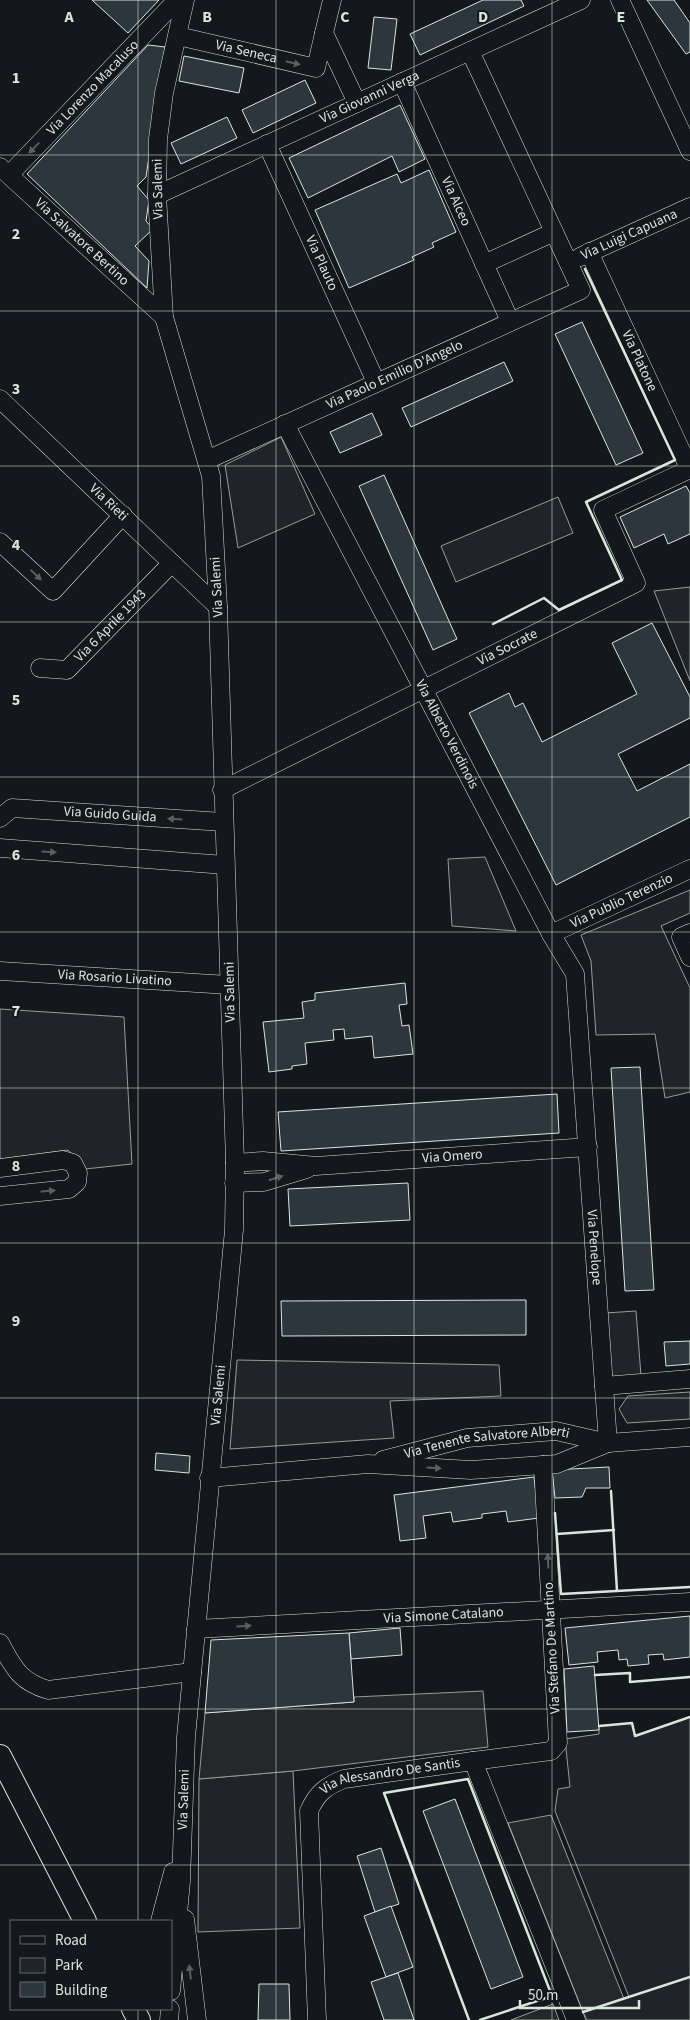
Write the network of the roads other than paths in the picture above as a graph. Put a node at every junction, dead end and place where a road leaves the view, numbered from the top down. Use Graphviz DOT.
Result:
graph roads {
  1 [pos="178,0"];
  2 [pos="185,0"];
  3 [pos="332,0"];
  4 [pos="581,0"];
  5 [pos="620,0"];
  6 [pos="324,33"];
  7 [pos="178,36"];
  8 [pos="470,51"];
  9 [pos="402,82"];
  10 [pos="357,103"];
  11 [pos="268,144"];
  12 [pos="690,150"];
  13 [pos="4,171"];
  14 [pos="157,195"];
  15 [pos="690,207"];
  16 [pos="554,232"];
  17 [pos="589,252"];
  18 [pos="568,262"];
  19 [pos="484,264"];
  20 [pos="164,317"];
  21 [pos="510,321"];
  22 [pos="376,382"];
  23 [pos="0,399"];
  24 [pos="285,424"];
  25 [pos="208,460"];
  26 [pos="690,469"];
  27 [pos="123,515"];
  28 [pos="0,542"];
  29 [pos="172,563"];
  30 [pos="218,607"];
  31 [pos="40,668"];
  32 [pos="424,690"];
  33 [pos="222,790"];
  34 [pos="0,818"];
  35 [pos="223,822"];
  36 [pos="0,848"];
  37 [pos="225,865"];
  38 [pos="690,869"];
  39 [pos="690,933"];
  40 [pos="551,934"];
  41 [pos="690,957"];
  42 [pos="0,971"];
  43 [pos="229,985"];
  44 [pos="582,1052"];
  45 [pos="588,1147"];
  46 [pos="234,1163"];
  47 [pos="316,1166"];
  48 [pos="0,1168"];
  49 [pos="234,1183"];
  50 [pos="0,1196"];
  51 [pos="690,1379"];
  52 [pos="604,1386"];
  53 [pos="690,1437"];
  54 [pos="608,1443"];
  55 [pos="368,1464"];
  56 [pos="543,1465"];
  57 [pos="209,1478"];
  58 [pos="690,1602"];
  59 [pos="550,1609"];
  60 [pos="196,1629"];
  61 [pos="0,1643"];
  62 [pos="192,1672"];
  63 [pos="0,1756"];
  64 [pos="473,1761"];
  65 [pos="181,1837"];
  66 [pos="181,1881"];
  67 [pos="84,1920"];
  68 [pos="160,1920"];
  69 [pos="172,1955"];
  70 [pos="197,2020"];
  71 [pos="317,2020"];
  72 [pos="576,2020"];
  1 -- 13 [label="street, Via Lorenzo Macaluso, one-way"];
  2 -- 7 [label="street, Via Salemi"];
  3 -- 6 [label="street"];
  4 -- 8 [label="street, Via Giovanni Verga"];
  5 -- 12 [label="street"];
  7 -- 6 [label="street, Via Seneca, one-way"];
  6 -- 10 [label="street"];
  7 -- 14 [label="street, Via Salemi"];
  8 -- 9 [label="street, Via Giovanni Verga"];
  8 -- 16 [label="street"];
  9 -- 10 [label="street, Via Giovanni Verga"];
  9 -- 19 [label="street, Via Alceo"];
  10 -- 11 [label="street, Via Giovanni Verga"];
  11 -- 14 [label="street, Via Giovanni Verga"];
  11 -- 22 [label="street, Via Plauto"];
  13 -- 20 [label="street, Via Salvatore Bertino"];
  14 -- 20 [label="street, Via Salemi"];
  15 -- 17 [label="street, Via Luigi Capuana"];
  16 -- 18 [label="street"];
  16 -- 19 [label="street"];
  17 -- 18 [label="street, Via Luigi Capuana"];
  17 -- 26 [label="street, Via Platone"];
  18 -- 21 [label="street, Via Paolo Emilio D'Angelo"];
  19 -- 21 [label="street, Via Alceo"];
  20 -- 25 [label="street, Via Salemi"];
  21 -- 22 [label="street, Via Paolo Emilio D'Angelo"];
  22 -- 24 [label="street, Via Paolo Emilio D'Angelo"];
  23 -- 27 [label="street, Via Rieti"];
  24 -- 25 [label="street, Via Paolo Emilio D'Angelo"];
  24 -- 32 [label="street, Via Alberto Verdinois"];
  25 -- 30 [label="street, Via Salemi"];
  26 -- 32 [label="street, Via Socrate"];
  28 -- 27 [label="street, one-way"];
  27 -- 29 [label="street, Via Rieti"];
  29 -- 30 [label="street, Via Rieti"];
  29 -- 31 [label="street, Via 6 Aprile 1943"];
  30 -- 33 [label="street, Via Salemi"];
  32 -- 33 [label="street, Via Socrate"];
  32 -- 40 [label="street, Via Alberto Verdinois"];
  33 -- 35 [label="street, Via Salemi"];
  35 -- 34 [label="street, Via Guido Guida, one-way"];
  35 -- 37 [label="street, Via Salemi"];
  36 -- 37 [label="street, one-way"];
  37 -- 43 [label="street, Via Salemi"];
  38 -- 40 [label="street, Via Publio Terenzio"];
  39 -- 41 [label="street"];
  40 -- 44 [label="street, Via Alberto Verdinois"];
  42 -- 43 [label="street, Via Rosario Livatino"];
  43 -- 46 [label="street, Via Salemi"];
  44 -- 45 [label="street, Via Penelope"];
  45 -- 47 [label="street, Via Omero"];
  45 -- 52 [label="street, Via Penelope"];
  46 -- 47 [label="street"];
  46 -- 49 [label="street, Via Salemi"];
  49 -- 47 [label="street, one-way"];
  50 -- 48 [label="street, one-way"];
  49 -- 57 [label="street, Via Salemi"];
  51 -- 52 [label="street"];
  52 -- 54 [label="street, Via Penelope"];
  53 -- 54 [label="street, Via Tenente Salvatore Alberti"];
  54 -- 55 [label="street, Via Tenente Salvatore Alberti"];
  54 -- 56 [label="street, Via Tenente Salvatore Alberti"];
  55 -- 56 [label="street, Via Tenente Salvatore Alberti, one-way"];
  55 -- 57 [label="street, Via Tenente Salvatore Alberti"];
  59 -- 56 [label="street, Via Stefano De Martino, one-way"];
  57 -- 60 [label="street, Via Salemi"];
  58 -- 59 [label="street, Via Simone Catalano"];
  60 -- 59 [label="street, Via Simone Catalano, one-way"];
  59 -- 64 [label="street, Via Stefano De Martino"];
  60 -- 62 [label="street, Via Salemi"];
  61 -- 62 [label="street"];
  62 -- 65 [label="street, Via Salemi"];
  63 -- 67 [label="main road"];
  64 -- 71 [label="street, Via Alessandro De Santis"];
  64 -- 72 [label="street, Via Alessandro De Santis"];
  65 -- 66 [label="street, Via Salemi"];
  65 -- 68 [label="street"];
  66 -- 69 [label="street, Via Salemi"];
  70 -- 66 [label="street, one-way"];
}
